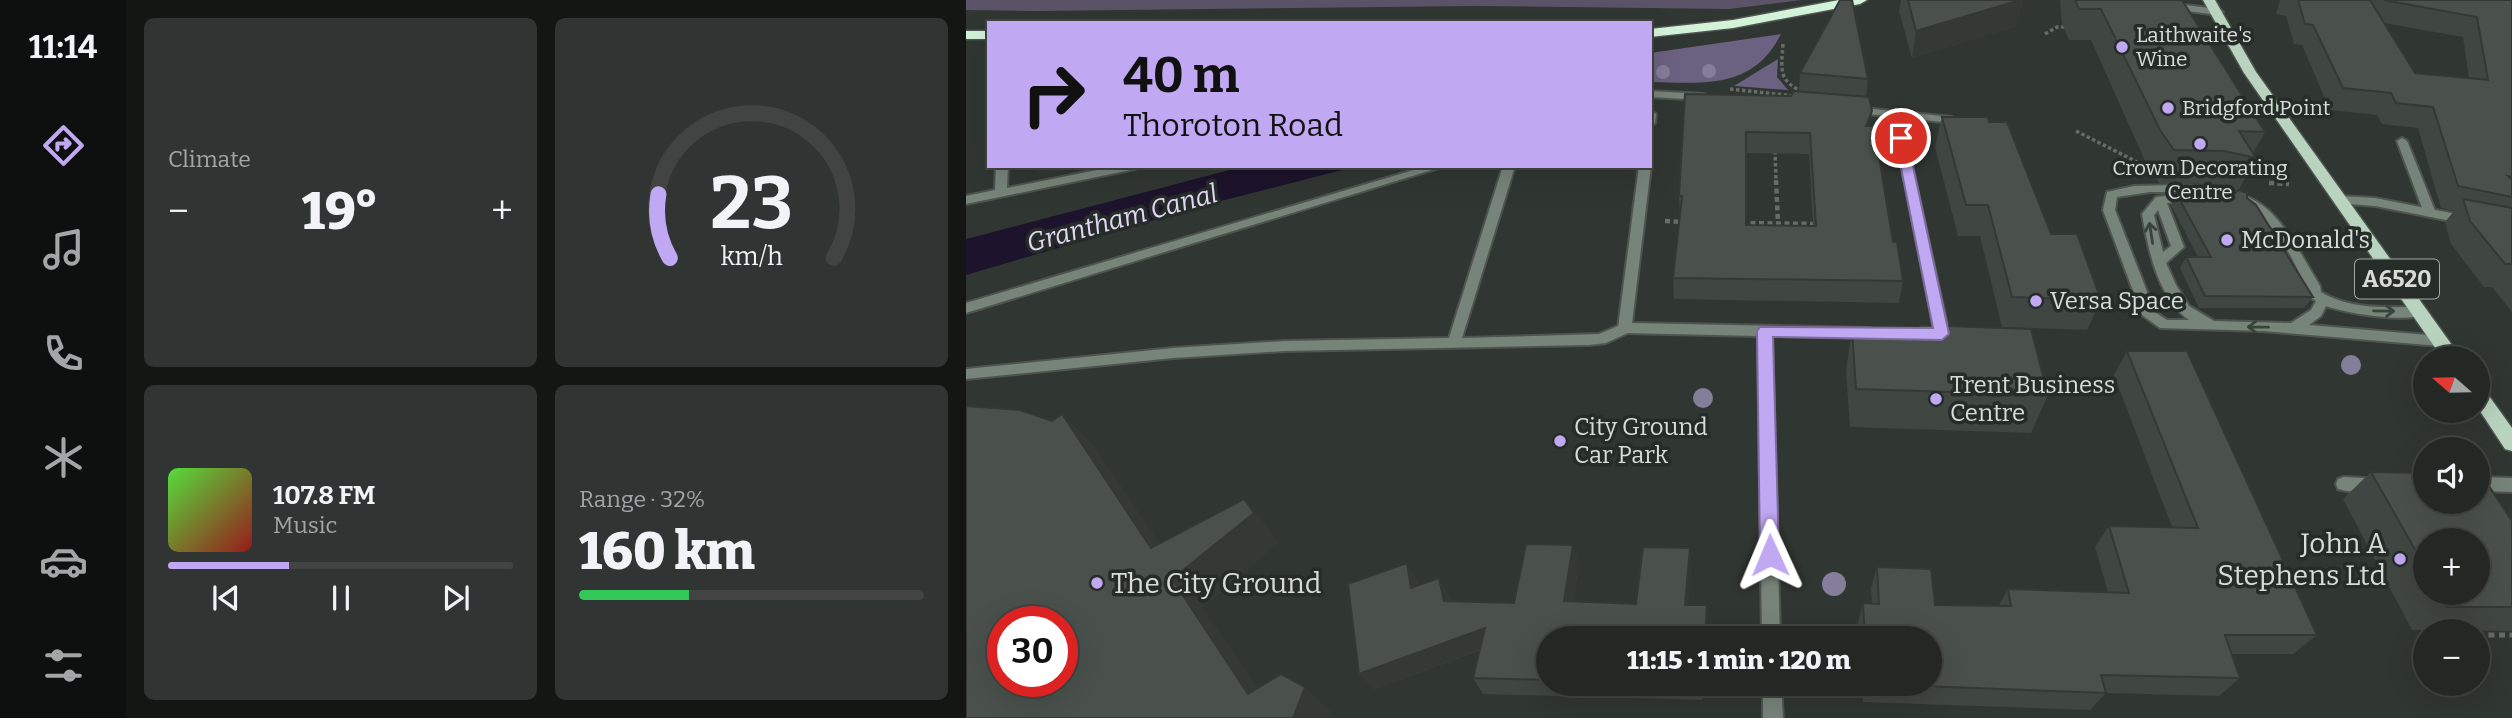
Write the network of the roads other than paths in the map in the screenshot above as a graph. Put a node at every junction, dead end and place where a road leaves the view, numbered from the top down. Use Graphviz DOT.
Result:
graph roads {
  1 [pos="1860,0"];
  2 [pos="2209,0"];
  3 [pos="2227,0"];
  4 [pos="2163,6"];
  5 [pos="2218,12"];
  6 [pos="1652,33"];
  7 [pos="966,35"];
  8 [pos="987,35"];
  9 [pos="2184,37"];
  10 [pos="2232,41"];
  11 [pos="1719,93"];
  12 [pos="1652,94"];
  13 [pos="1838,109"];
  14 [pos="1952,120"];
  15 [pos="1901,138"];
  16 [pos="2402,141"];
  17 [pos="1002,168"];
  18 [pos="1125,168"];
  19 [pos="1433,168"];
  20 [pos="1508,168"];
  21 [pos="1645,168"];
  22 [pos="1001,194"];
  23 [pos="966,200"];
  24 [pos="2161,200"];
  25 [pos="2340,200"];
  26 [pos="2430,213"];
  27 [pos="2483,223"];
  28 [pos="2160,261"];
  29 [pos="2319,298"];
  30 [pos="966,308"];
  31 [pos="2420,312"];
  32 [pos="2213,326"];
  33 [pos="1625,328"];
  34 [pos="2293,329"];
  35 [pos="1765,331"];
  36 [pos="1887,333"];
  37 [pos="1914,334"];
  38 [pos="2440,341"];
  39 [pos="1454,342"];
  40 [pos="2444,346"];
  41 [pos="966,374"];
  42 [pos="2490,411"];
  43 [pos="2512,443"];
  44 [pos="2344,484"];
  45 [pos="2398,484"];
  46 [pos="2490,484"];
  47 [pos="2512,485"];
  48 [pos="1772,626"];
  49 [pos="1772,696"];
  50 [pos="1773,718"];
  1 -- 6 [label="highway"];
  2 -- 5 [label="main road, A6520"];
  3 -- 5 [label="main road"];
  4 -- 5 [label="street"];
  5 -- 10 [label="main road, A6520"];
  7 -- 8 [label="highway"];
  9 -- 10 [label="street"];
  10 -- 25 [label="main road, A6520"];
  11 -- 12 [label="street"];
  13 -- 14 [label="street"];
  15 -- 37 [label="street"];
  16 -- 26 [label="street"];
  17 -- 22 [label="street"];
  18 -- 22 [label="street"];
  19 -- 30 [label="street"];
  20 -- 39 [label="street"];
  21 -- 33 [label="street"];
  22 -- 23 [label="street"];
  28 -- 24 [label="street, one-way"];
  24 -- 28 [label="street"];
  24 -- 29 [label="street"];
  25 -- 26 [label="street"];
  25 -- 31 [label="main road, A6520"];
  26 -- 27 [label="street"];
  28 -- 32 [label="street"];
  29 -- 31 [label="street, one-way"];
  29 -- 32 [label="street"];
  29 -- 34 [label="street"];
  31 -- 38 [label="main road, A6520"];
  34 -- 32 [label="street, one-way"];
  33 -- 35 [label="street"];
  33 -- 39 [label="street"];
  34 -- 38 [label="street"];
  35 -- 36 [label="street"];
  35 -- 48 [label="street"];
  38 -- 40 [label="main road, A6520"];
  39 -- 41 [label="street"];
  42 -- 43 [label="main road"];
  44 -- 45 [label="street"];
  46 -- 47 [label="street"];
  49 -- 50 [label="street"];
}
